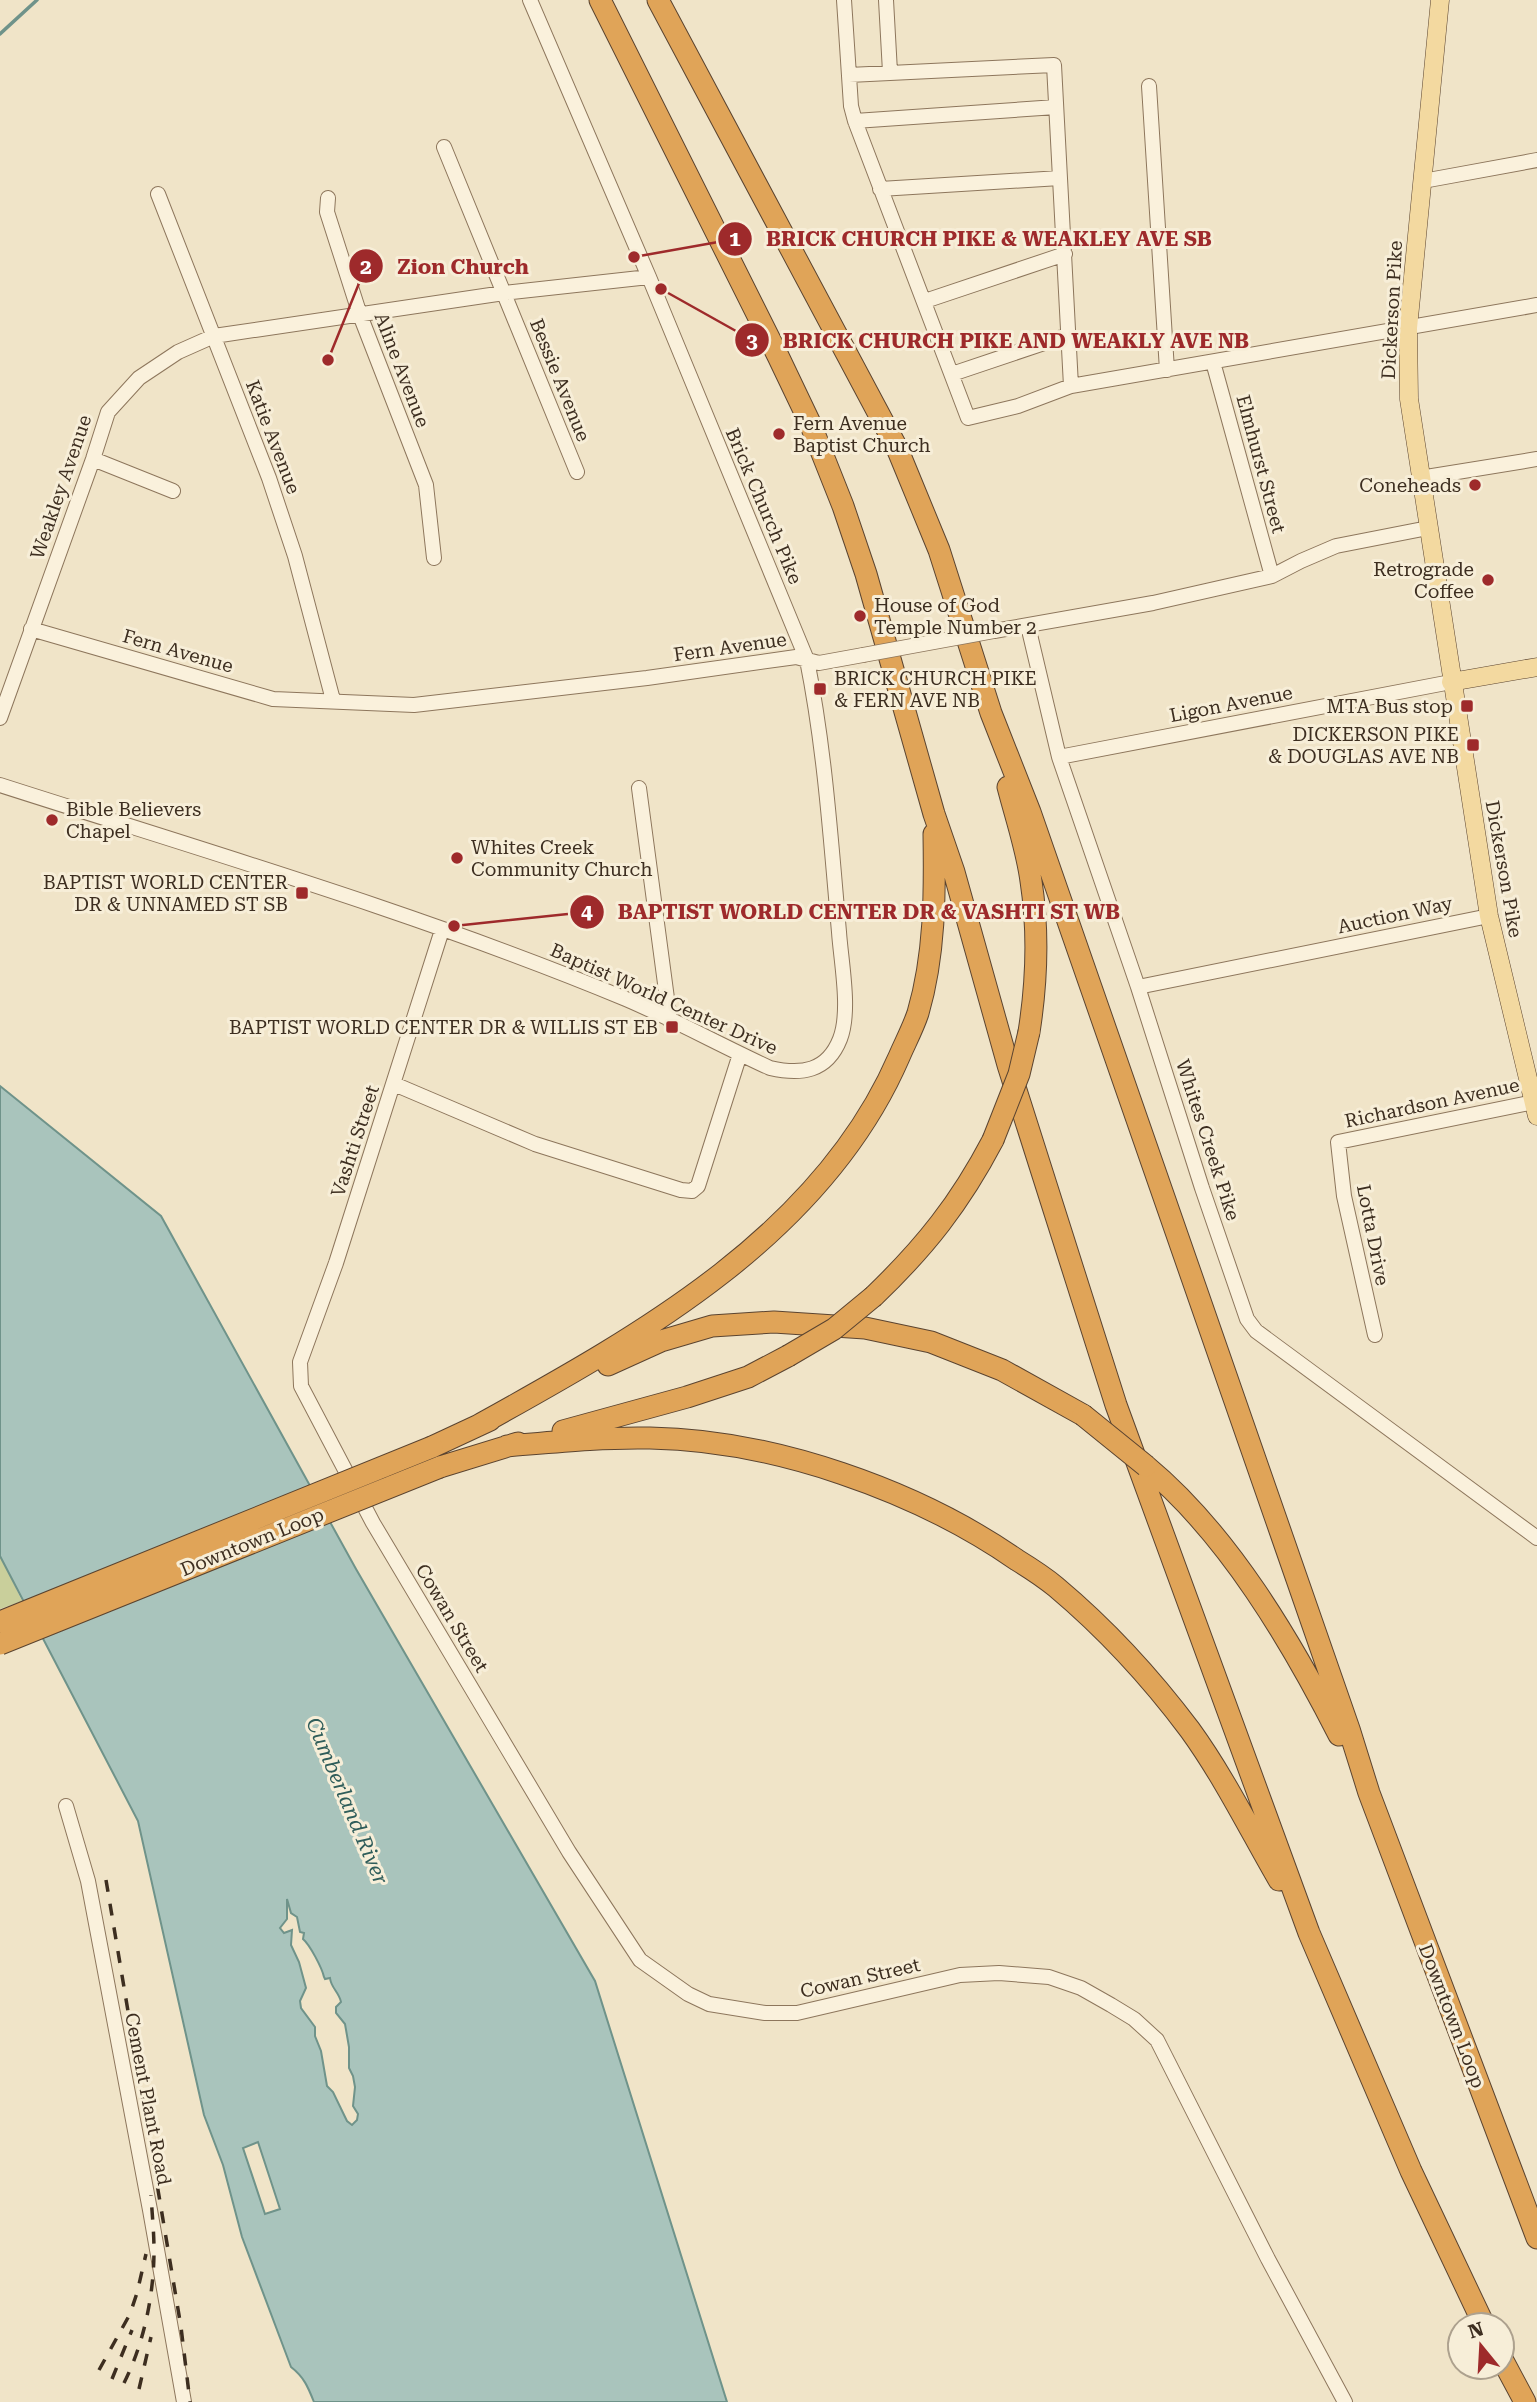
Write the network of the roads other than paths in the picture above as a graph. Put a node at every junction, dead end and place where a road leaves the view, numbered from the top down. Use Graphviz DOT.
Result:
graph roads {
  1 [pos="530,0"];
  2 [pos="600,0"];
  3 [pos="658,0"];
  4 [pos="844,0"];
  5 [pos="886,0"];
  6 [pos="1440,0"];
  7 [pos="890,72"];
  8 [pos="849,75"];
  9 [pos="1149,86"];
  10 [pos="1056,107"];
  11 [pos="855,121"];
  12 [pos="444,147"];
  13 [pos="1537,160"];
  14 [pos="1060,178"];
  15 [pos="1423,181"];
  16 [pos="880,189"];
  17 [pos="158,194"];
  18 [pos="328,198"];
  19 [pos="1065,254"];
  20 [pos="649,277"];
  21 [pos="504,293"];
  22 [pos="925,301"];
  23 [pos="1537,305"];
  24 [pos="360,315"];
  25 [pos="1408,328"];
  26 [pos="1068,335"];
  27 [pos="214,336"];
  28 [pos="1213,362"];
  29 [pos="1167,370"];
  30 [pos="952,374"];
  31 [pos="1072,386"];
  32 [pos="1537,459"];
  33 [pos="93,460"];
  34 [pos="577,472"];
  35 [pos="1420,478"];
  36 [pos="173,491"];
  37 [pos="1428,528"];
  38 [pos="434,558"];
  39 [pos="1272,576"];
  40 [pos="1028,626"];
  41 [pos="31,629"];
  42 [pos="807,660"];
  43 [pos="1537,667"];
  44 [pos="1451,682"];
  45 [pos="333,700"];
  46 [pos="991,713"];
  47 [pos="0,718"];
  48 [pos="1059,757"];
  49 [pos="0,785"];
  50 [pos="639,788"];
  51 [pos="934,814"];
  52 [pos="1489,916"];
  53 [pos="442,930"];
  54 [pos="1138,987"];
  55 [pos="670,1021"];
  56 [pos="740,1054"];
  57 [pos="832,1054"];
  58 [pos="394,1084"];
  59 [pos="1535,1109"];
  60 [pos="1338,1142"];
  61 [pos="1374,1335"];
  62 [pos="300,1362"];
  63 [pos="479,1425"];
  64 [pos="507,1446"];
  65 [pos="1537,1538"];
  66 [pos="0,1622"];
  67 [pos="0,1644"];
  68 [pos="1369,1793"];
  69 [pos="66,1806"];
  70 [pos="1309,1933"];
  71 [pos="1537,2238"];
  72 [pos="1477,2311"];
  73 [pos="1514,2381"];
  74 [pos="184,2402"];
  75 [pos="1345,2402"];
  76 [pos="1525,2402"];
  1 -- 20 [label="street, Brick Church Pike"];
  2 -- 51 [label="highway"];
  3 -- 46 [label="highway"];
  4 -- 8 [label="street"];
  5 -- 7 [label="street"];
  6 -- 15 [label="main road, Dickerson Pike"];
  7 -- 8 [label="street"];
  7 -- 10 [label="street"];
  8 -- 11 [label="street"];
  9 -- 29 [label="street"];
  10 -- 11 [label="street"];
  10 -- 14 [label="street"];
  11 -- 16 [label="street"];
  12 -- 21 [label="street, Bessie Avenue"];
  13 -- 15 [label="street"];
  14 -- 16 [label="street"];
  14 -- 19 [label="street"];
  15 -- 25 [label="main road, Dickerson Pike"];
  16 -- 22 [label="street"];
  17 -- 27 [label="street, Katie Avenue"];
  18 -- 24 [label="street, Aline Avenue"];
  19 -- 22 [label="street"];
  19 -- 26 [label="street"];
  20 -- 21 [label="street, Weakley Avenue"];
  20 -- 42 [label="street, Brick Church Pike"];
  21 -- 24 [label="street, Weakley Avenue"];
  21 -- 34 [label="street, Bessie Avenue"];
  22 -- 30 [label="street"];
  23 -- 25 [label="street"];
  24 -- 27 [label="street, Weakley Avenue"];
  24 -- 38 [label="street, Aline Avenue"];
  25 -- 28 [label="street"];
  25 -- 35 [label="main road, Dickerson Pike"];
  26 -- 30 [label="street"];
  26 -- 31 [label="street"];
  27 -- 33 [label="street, Weakley Avenue"];
  27 -- 45 [label="street, Katie Avenue"];
  28 -- 29 [label="street"];
  28 -- 39 [label="street, Elmhurst Street"];
  29 -- 31 [label="street"];
  30 -- 31 [label="street"];
  32 -- 35 [label="street"];
  33 -- 36 [label="street"];
  33 -- 41 [label="street, Weakley Avenue"];
  35 -- 37 [label="main road, Dickerson Pike"];
  37 -- 39 [label="street, Fern Avenue"];
  37 -- 44 [label="main road, Dickerson Pike"];
  39 -- 40 [label="street, Fern Avenue"];
  40 -- 42 [label="street, Fern Avenue, bridge"];
  40 -- 48 [label="street, Whites Creek Pike"];
  41 -- 45 [label="street, Fern Avenue"];
  41 -- 47 [label="street, Weakley Avenue"];
  42 -- 45 [label="street, Fern Avenue"];
  42 -- 57 [label="street, Brick Church Pike"];
  43 -- 44 [label="main road"];
  44 -- 48 [label="street, Ligon Avenue"];
  44 -- 52 [label="main road, Dickerson Pike"];
  46 -- 64 [label="highway, bridge"];
  46 -- 68 [label="highway"];
  48 -- 54 [label="street, Whites Creek Pike"];
  49 -- 53 [label="street, Baptist World Center Drive"];
  50 -- 55 [label="street"];
  51 -- 63 [label="highway"];
  51 -- 70 [label="highway"];
  52 -- 54 [label="street, Auction Way"];
  52 -- 59 [label="main road, Dickerson Pike"];
  53 -- 55 [label="street, Baptist World Center Drive"];
  53 -- 58 [label="street, Vashti Street"];
  54 -- 65 [label="street, Whites Creek Pike"];
  55 -- 56 [label="street, Baptist World Center Drive"];
  56 -- 57 [label="street, Baptist World Center Drive"];
  56 -- 58 [label="street"];
  58 -- 62 [label="street, Vashti Street"];
  59 -- 60 [label="street, Richardson Avenue"];
  60 -- 61 [label="street, Lotta Drive"];
  62 -- 75 [label="street, Cowan Street"];
  63 -- 66 [label="highway, Downtown Loop, bridge"];
  63 -- 68 [label="highway, bridge"];
  64 -- 67 [label="highway, Downtown Loop, bridge"];
  64 -- 70 [label="highway"];
  68 -- 71 [label="highway, Downtown Loop"];
  69 -- 74 [label="street, Cement Plant Road"];
  70 -- 72 [label="highway"];
  73 -- 76 [label="highway"];
}
